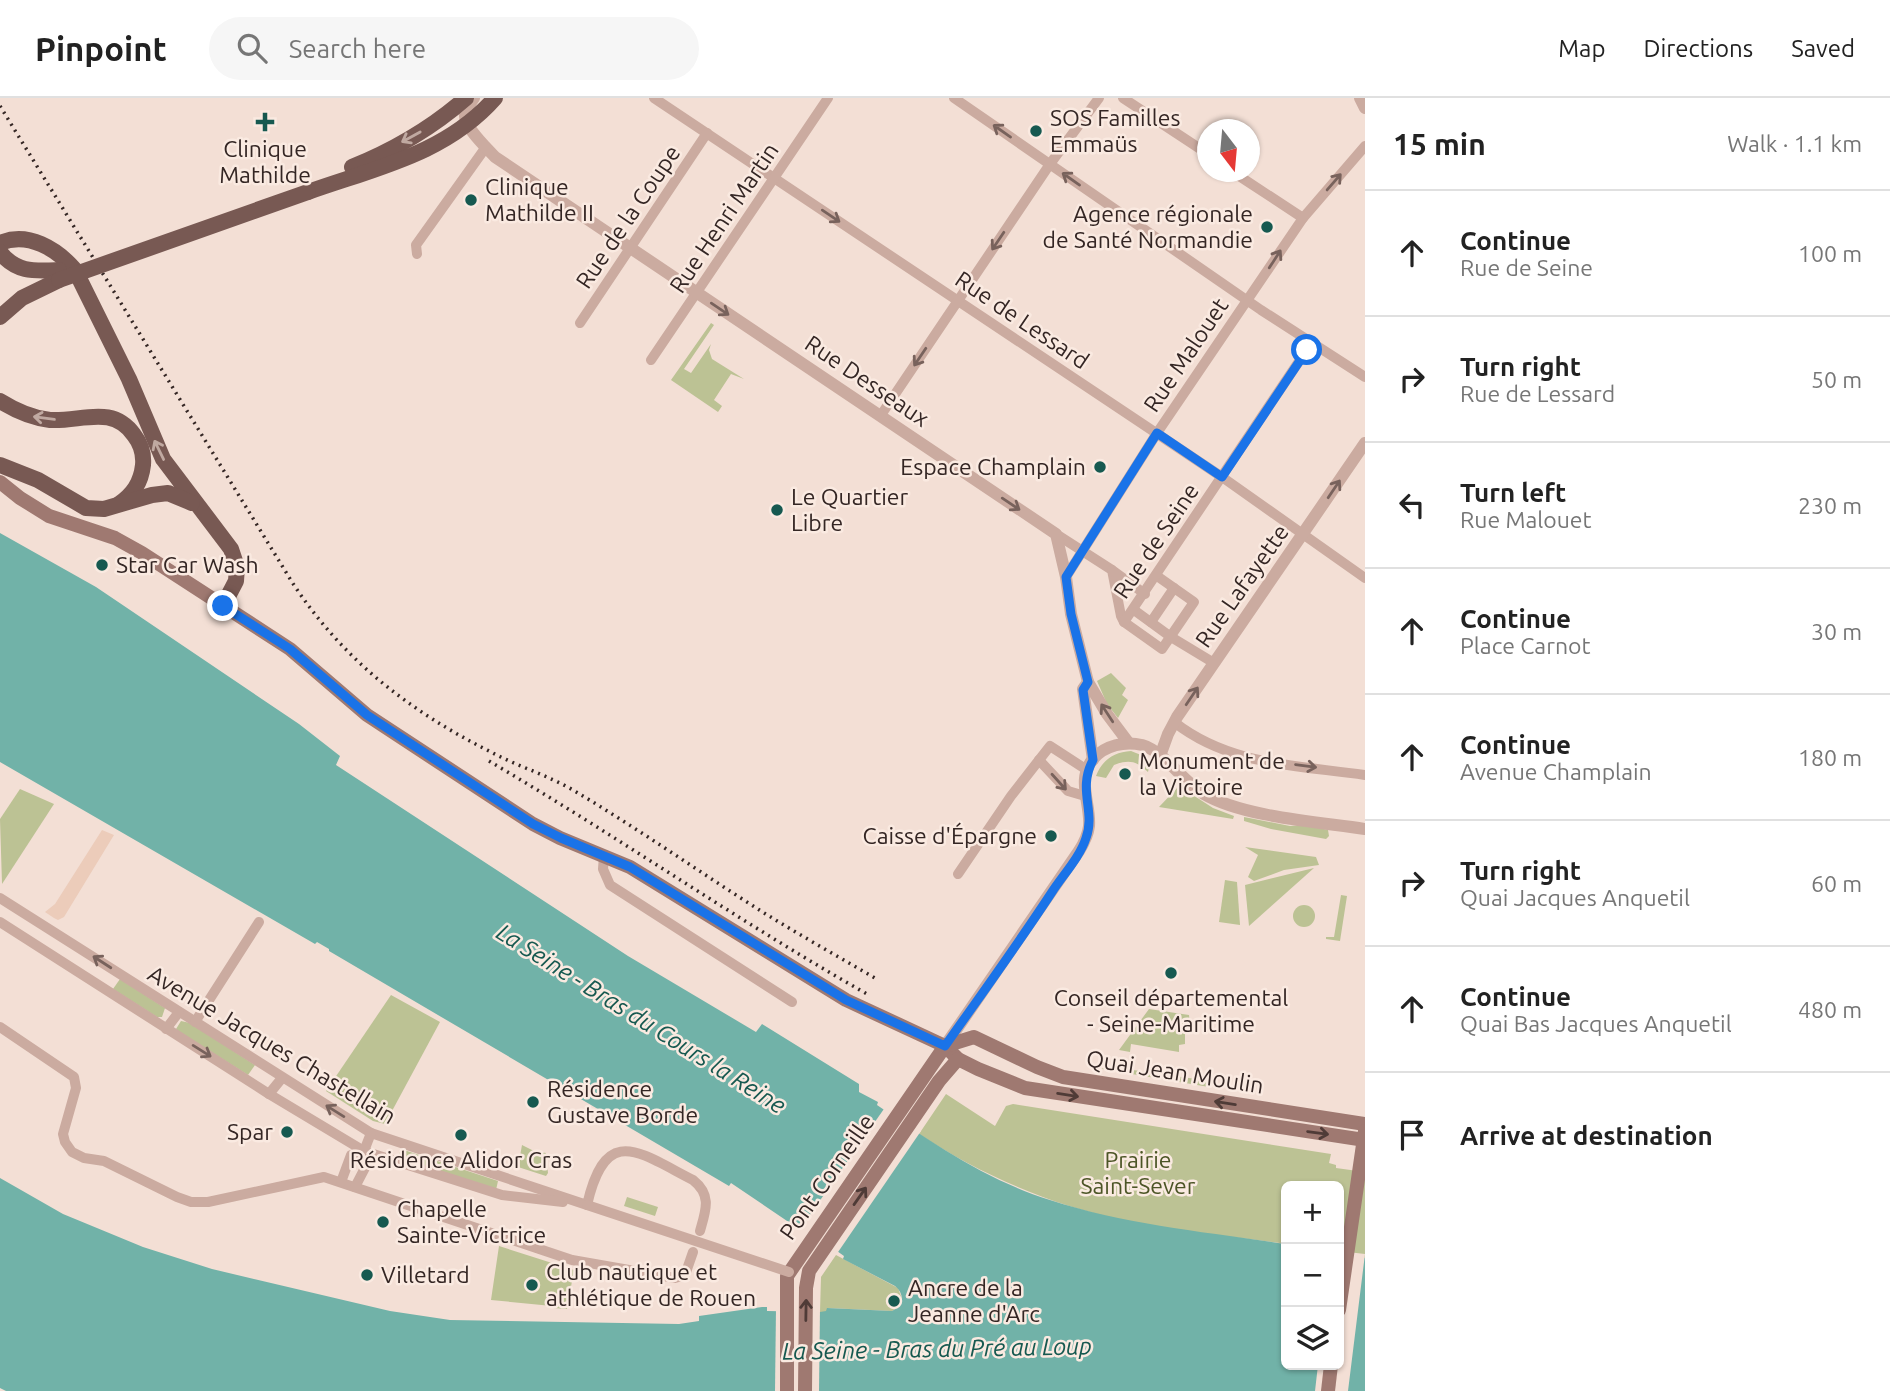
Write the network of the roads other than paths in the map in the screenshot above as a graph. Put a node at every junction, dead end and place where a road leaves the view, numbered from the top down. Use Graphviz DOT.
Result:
graph roads {
  1 [pos="466,98"];
  2 [pos="474,98"];
  3 [pos="495,98"];
  4 [pos="654,98"];
  5 [pos="828,98"];
  6 [pos="954,98"];
  7 [pos="1099,98"];
  8 [pos="1123,98"];
  9 [pos="1360,98"];
  10 [pos="1365,108"];
  11 [pos="468,125"];
  12 [pos="707,133"];
  13 [pos="1365,146"];
  14 [pos="486,147"];
  15 [pos="1197,147"];
  16 [pos="1050,164"];
  17 [pos="774,178"];
  18 [pos="1248,182"];
  19 [pos="304,188"];
  20 [pos="1303,218"];
  21 [pos="630,248"];
  22 [pos="1,250"];
  23 [pos="416,254"];
  24 [pos="54,273"];
  25 [pos="696,293"];
  26 [pos="958,301"];
  27 [pos="1248,301"];
  28 [pos="0,302"];
  29 [pos="0,317"];
  30 [pos="580,323"];
  31 [pos="1312,342"];
  32 [pos="651,360"];
  33 [pos="1365,377"];
  34 [pos="0,401"];
  35 [pos="881,415"];
  36 [pos="1157,433"];
  37 [pos="1365,443"];
  38 [pos="0,465"];
  39 [pos="1222,477"];
  40 [pos="0,482"];
  41 [pos="119,504"];
  42 [pos="198,506"];
  43 [pos="1056,534"];
  44 [pos="1302,534"];
  45 [pos="1082,549"];
  46 [pos="1112,570"];
  47 [pos="1157,576"];
  48 [pos="1066,577"];
  49 [pos="1365,579"];
  50 [pos="1174,588"];
  51 [pos="1145,594"];
  52 [pos="223,606"];
  53 [pos="1134,610"];
  54 [pos="1124,622"];
  55 [pos="1151,622"];
  56 [pos="1171,637"];
  57 [pos="1214,663"];
  58 [pos="1088,682"];
  59 [pos="1174,722"];
  60 [pos="1128,742"];
  61 [pos="1160,756"];
  62 [pos="1039,760"];
  63 [pos="1090,765"];
  64 [pos="1365,775"];
  65 [pos="1086,802"];
  66 [pos="1365,829"];
  67 [pos="604,856"];
  68 [pos="958,874"];
  69 [pos="0,898"];
  70 [pos="0,922"];
  71 [pos="259,922"];
  72 [pos="792,1002"];
  73 [pos="178,1012"];
  74 [pos="195,1022"];
  75 [pos="0,1027"];
  76 [pos="166,1029"];
  77 [pos="945,1046"];
  78 [pos="958,1059"];
  79 [pos="1037,1067"];
  80 [pos="282,1078"];
  81 [pos="1025,1088"];
  82 [pos="269,1094"];
  83 [pos="1290,1113"];
  84 [pos="1365,1124"];
  85 [pos="1289,1129"];
  86 [pos="371,1133"];
  87 [pos="1364,1137"];
  88 [pos="364,1151"];
  89 [pos="341,1182"];
  90 [pos="355,1187"];
  91 [pos="584,1205"];
  92 [pos="700,1231"];
  93 [pos="694,1252"];
  94 [pos="789,1272"];
  95 [pos="806,1278"];
  96 [pos="1339,1307"];
  97 [pos="1330,1370"];
  98 [pos="787,1391"];
  99 [pos="805,1391"];
  100 [pos="1328,1391"];
  1 -- 19 [label="main road, one-way"];
  2 -- 11 [label="street"];
  3 -- 11 [label="main road"];
  4 -- 12 [label="street, Rue de Lessard"];
  5 -- 17 [label="street, Rue Henri Martin"];
  16 -- 6 [label="street, one-way"];
  7 -- 16 [label="street"];
  8 -- 15 [label="street"];
  9 -- 10 [label="street"];
  11 -- 14 [label="street, Rue Desseaux"];
  11 -- 19 [label="main road"];
  12 -- 17 [label="street, Rue de Lessard"];
  12 -- 21 [label="street, Rue de la Coupe"];
  20 -- 13 [label="street, Rue Malouet, one-way"];
  14 -- 21 [label="street, Rue Desseaux"];
  14 -- 23 [label="street"];
  16 -- 26 [label="street, one-way"];
  27 -- 16 [label="street, one-way"];
  17 -- 25 [label="street, Rue Henri Martin"];
  17 -- 26 [label="street, Rue de Lessard, one-way"];
  18 -- 20 [label="street"];
  19 -- 24 [label="main road"];
  27 -- 20 [label="street, Rue Malouet, one-way"];
  21 -- 25 [label="street, Rue Desseaux"];
  21 -- 30 [label="street, Rue de la Coupe"];
  22 -- 24 [label="main road"];
  42 -- 22 [label="main road, one-way"];
  24 -- 28 [label="main road"];
  24 -- 29 [label="main road"];
  25 -- 32 [label="street, Rue Henri Martin"];
  25 -- 35 [label="street, Rue Desseaux, one-way"];
  26 -- 35 [label="street, one-way"];
  26 -- 36 [label="street, Rue de Lessard"];
  27 -- 31 [label="street"];
  27 -- 36 [label="street, Rue Malouet"];
  31 -- 33 [label="street"];
  31 -- 39 [label="street, Rue de Seine"];
  41 -- 34 [label="main road, one-way"];
  35 -- 43 [label="street, Rue Desseaux, one-way"];
  36 -- 39 [label="street, Rue de Lessard"];
  36 -- 45 [label="street, Rue Malouet"];
  44 -- 37 [label="street, Rue Lafayette, one-way"];
  38 -- 41 [label="main road"];
  39 -- 44 [label="street, Rue de Lessard"];
  39 -- 47 [label="street, Rue de Seine"];
  40 -- 52 [label="main road"];
  41 -- 42 [label="main road"];
  42 -- 52 [label="main road"];
  43 -- 45 [label="street, Rue Desseaux"];
  43 -- 48 [label="street"];
  44 -- 49 [label="street, Rue de Lessard"];
  44 -- 57 [label="street, Rue Lafayette"];
  45 -- 46 [label="street, Rue Desseaux"];
  45 -- 48 [label="street, Rue Malouet"];
  46 -- 51 [label="street, Rue Desseaux"];
  46 -- 54 [label="street"];
  47 -- 50 [label="street"];
  47 -- 51 [label="street, Rue de Seine"];
  48 -- 58 [label="street"];
  50 -- 55 [label="street"];
  50 -- 56 [label="street"];
  51 -- 53 [label="street, Rue de Seine"];
  52 -- 67 [label="main road"];
  53 -- 54 [label="street, Rue de Seine"];
  53 -- 55 [label="street"];
  54 -- 56 [label="street"];
  55 -- 56 [label="street"];
  56 -- 57 [label="street"];
  59 -- 57 [label="street, Rue Lafayette, one-way"];
  60 -- 58 [label="street, one-way"];
  58 -- 63 [label="street"];
  59 -- 61 [label="street, Rue Lafayette"];
  59 -- 64 [label="street, one-way"];
  60 -- 61 [label="street"];
  60 -- 63 [label="street"];
  61 -- 66 [label="street"];
  62 -- 63 [label="street"];
  62 -- 65 [label="street, one-way"];
  62 -- 68 [label="street"];
  63 -- 65 [label="street"];
  65 -- 77 [label="street"];
  67 -- 72 [label="street"];
  67 -- 77 [label="main road"];
  73 -- 69 [label="street, Avenue Jacques Chastellain, one-way"];
  70 -- 76 [label="street, Avenue Jacques Chastellain"];
  71 -- 74 [label="street"];
  73 -- 74 [label="street, Avenue Jacques Chastellain"];
  73 -- 76 [label="street"];
  74 -- 80 [label="street, Avenue Jacques Chastellain"];
  75 -- 89 [label="street"];
  76 -- 82 [label="street, Avenue Jacques Chastellain, one-way"];
  77 -- 78 [label="main road"];
  77 -- 79 [label="main road, Quai Jean Moulin"];
  77 -- 94 [label="main road, Pont Corneille"];
  78 -- 81 [label="main road, Quai Jean Moulin"];
  95 -- 78 [label="main road, Pont Corneille, one-way"];
  79 -- 81 [label="main road"];
  83 -- 79 [label="main road, Quai Jean Moulin, one-way"];
  80 -- 82 [label="street"];
  86 -- 80 [label="street, Avenue Jacques Chastellain, one-way"];
  81 -- 85 [label="main road, Quai Jean Moulin, one-way"];
  82 -- 88 [label="street, Avenue Jacques Chastellain"];
  83 -- 84 [label="main road, Quai Jean Moulin"];
  83 -- 85 [label="main road"];
  85 -- 87 [label="main road, Quai Jean Moulin, one-way"];
  86 -- 88 [label="street"];
  86 -- 91 [label="street, Avenue Jacques Chastellain"];
  87 -- 96 [label="main road"];
  88 -- 89 [label="street"];
  88 -- 90 [label="street"];
  88 -- 91 [label="street, Avenue Jacques Chastellain"];
  89 -- 90 [label="street"];
  90 -- 93 [label="street"];
  91 -- 92 [label="street"];
  91 -- 94 [label="street, Avenue Jacques Chastellain, bridge"];
  94 -- 95 [label="street, Avenue Jacques Chastellain"];
  94 -- 98 [label="main road, Pont Corneille"];
  99 -- 95 [label="main road, Pont Corneille, one-way"];
  97 -- 100 [label="main road"];
}
